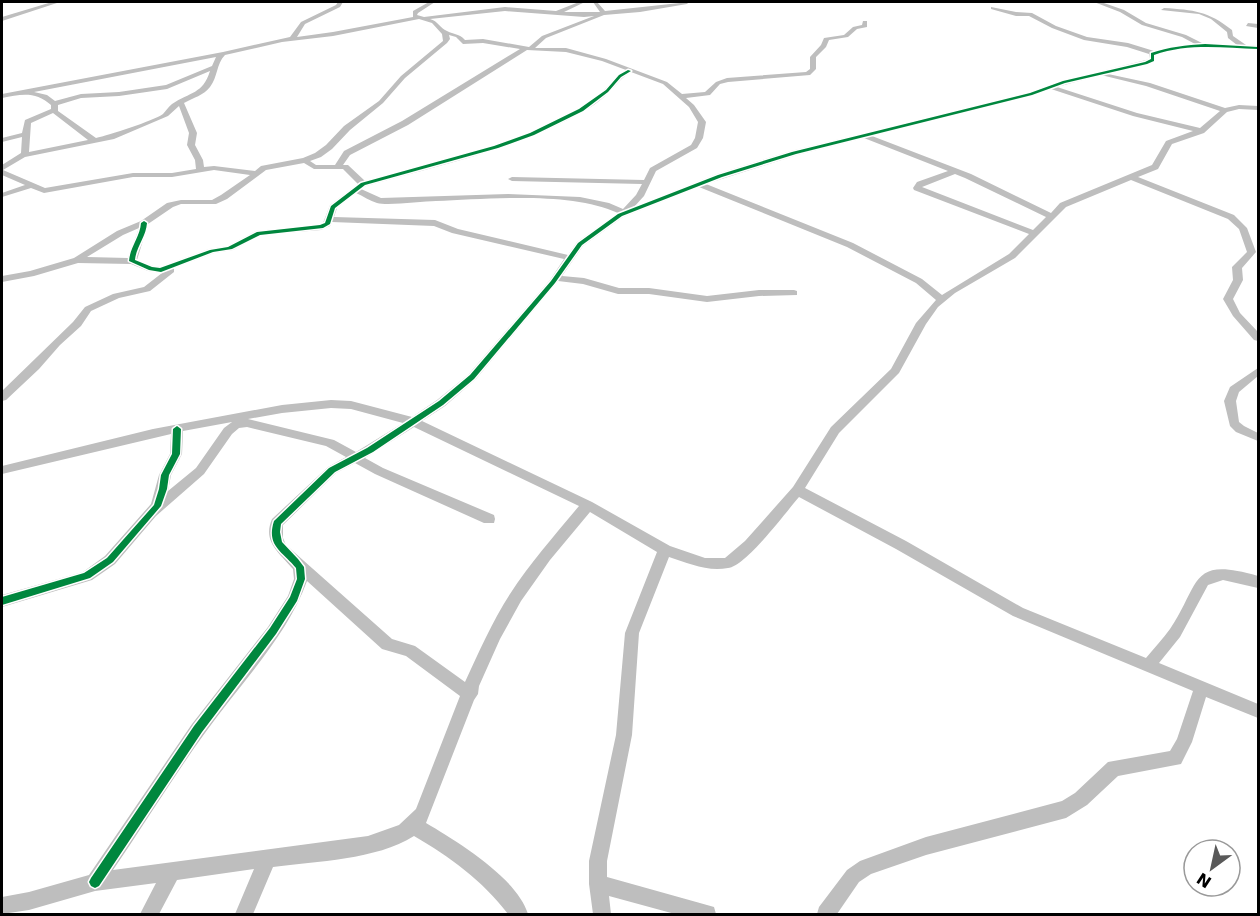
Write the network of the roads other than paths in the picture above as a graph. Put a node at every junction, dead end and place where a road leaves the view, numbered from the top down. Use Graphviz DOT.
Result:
graph roads {
  1 [pos="57,2"];
  2 [pos="340,2"];
  3 [pos="432,2"];
  4 [pos="582,2"];
  5 [pos="596,2"];
  6 [pos="687,2"];
  7 [pos="1096,2"];
  8 [pos="522,4"];
  9 [pos="513,9"];
  10 [pos="993,9"];
  11 [pos="1164,10"];
  12 [pos="556,13"];
  13 [pos="603,14"];
  14 [pos="420,18"];
  15 [pos="2,19"];
  16 [pos="865,22"];
  17 [pos="1220,23"];
  18 [pos="1236,24"];
  19 [pos="1248,25"];
  20 [pos="1258,26"];
  21 [pos="445,33"];
  22 [pos="292,39"];
  23 [pos="1206,47"];
  24 [pos="1244,47"];
  25 [pos="528,48"];
  26 [pos="1258,48"];
  27 [pos="1153,53"];
  28 [pos="223,54"];
  29 [pos="1258,56"];
  30 [pos="215,67"];
  31 [pos="629,70"];
  32 [pos="1097,73"];
  33 [pos="166,87"];
  34 [pos="1051,87"];
  35 [pos="175,91"];
  36 [pos="21,92"];
  37 [pos="2,96"];
  38 [pos="681,96"];
  39 [pos="183,100"];
  40 [pos="54,107"];
  41 [pos="1258,108"];
  42 [pos="1225,110"];
  43 [pos="1201,131"];
  44 [pos="26,134"];
  45 [pos="863,135"];
  46 [pos="2,140"];
  47 [pos="94,140"];
  48 [pos="326,150"];
  49 [pos="347,153"];
  50 [pos="25,155"];
  51 [pos="305,160"];
  52 [pos="339,165"];
  53 [pos="2,170"];
  54 [pos="200,170"];
  55 [pos="956,171"];
  56 [pos="256,173"];
  57 [pos="1132,177"];
  58 [pos="512,179"];
  59 [pos="646,182"];
  60 [pos="698,184"];
  61 [pos="30,186"];
  62 [pos="360,187"];
  63 [pos="2,195"];
  64 [pos="621,214"];
  65 [pos="1051,216"];
  66 [pos="329,219"];
  67 [pos="144,223"];
  68 [pos="1034,233"];
  69 [pos="570,258"];
  70 [pos="77,260"];
  71 [pos="132,261"];
  72 [pos="182,264"];
  73 [pos="13,278"];
  74 [pos="556,278"];
  75 [pos="2,279"];
  76 [pos="2,288"];
  77 [pos="794,293"];
  78 [pos="942,299"];
  79 [pos="1258,338"];
  80 [pos="1258,371"];
  81 [pos="2,397"];
  82 [pos="412,421"];
  83 [pos="177,429"];
  84 [pos="1258,437"];
  85 [pos="355,458"];
  86 [pos="2,470"];
  87 [pos="797,490"];
  88 [pos="588,506"];
  89 [pos="153,512"];
  90 [pos="489,519"];
  91 [pos="665,550"];
  92 [pos="300,567"];
  93 [pos="1258,582"];
  94 [pos="2,601"];
  95 [pos="1149,665"];
  96 [pos="1202,687"];
  97 [pos="470,694"];
  98 [pos="1258,711"];
  99 [pos="414,826"];
  100 [pos="267,859"];
  101 [pos="172,871"];
  102 [pos="94,882"];
  103 [pos="598,884"];
  104 [pos="2,906"];
  105 [pos="28,908"];
  106 [pos="149,915"];
  107 [pos="244,915"];
  108 [pos="519,915"];
  109 [pos="602,915"];
  110 [pos="707,915"];
  111 [pos="826,915"];
  1 -- 15 [label="street"];
  2 -- 22 [label="street"];
  3 -- 14 [label="street"];
  4 -- 12 [label="street"];
  5 -- 13 [label="street"];
  6 -- 13 [label="street"];
  7 -- 23 [label="street"];
  8 -- 9 [label="street"];
  9 -- 12 [label="street"];
  9 -- 14 [label="street"];
  10 -- 27 [label="street"];
  11 -- 17 [label="street"];
  12 -- 13 [label="street"];
  13 -- 25 [label="street"];
  14 -- 21 [label="street"];
  14 -- 22 [label="street"];
  16 -- 38 [label="street"];
  17 -- 18 [label="street"];
  17 -- 24 [label="street"];
  19 -- 20 [label="street"];
  21 -- 25 [label="street"];
  21 -- 48 [label="street"];
  22 -- 28 [label="street"];
  23 -- 24 [label="street"];
  23 -- 27 [label="street"];
  24 -- 26 [label="street"];
  24 -- 29 [label="street"];
  25 -- 31 [label="street"];
  25 -- 49 [label="street"];
  27 -- 32 [label="street"];
  28 -- 30 [label="street"];
  28 -- 36 [label="street"];
  30 -- 33 [label="street"];
  30 -- 39 [label="street"];
  31 -- 38 [label="street"];
  31 -- 62 [label="street"];
  32 -- 34 [label="street"];
  32 -- 42 [label="street"];
  33 -- 35 [label="street"];
  33 -- 40 [label="street"];
  34 -- 43 [label="street"];
  34 -- 45 [label="street"];
  36 -- 37 [label="street"];
  36 -- 40 [label="street"];
  38 -- 59 [label="street"];
  39 -- 47 [label="street"];
  39 -- 54 [label="street"];
  40 -- 44 [label="street"];
  40 -- 47 [label="street"];
  41 -- 42 [label="street"];
  42 -- 43 [label="street"];
  43 -- 57 [label="street"];
  44 -- 46 [label="street"];
  44 -- 50 [label="street"];
  45 -- 55 [label="street"];
  45 -- 60 [label="street"];
  47 -- 50 [label="street"];
  48 -- 49 [label="street"];
  48 -- 51 [label="street"];
  49 -- 52 [label="street"];
  50 -- 53 [label="street"];
  51 -- 52 [label="street"];
  51 -- 56 [label="street"];
  52 -- 62 [label="street"];
  53 -- 61 [label="street"];
  54 -- 56 [label="street"];
  54 -- 61 [label="street"];
  55 -- 65 [label="street"];
  55 -- 68 [label="street"];
  56 -- 67 [label="street"];
  57 -- 65 [label="street"];
  57 -- 79 [label="street"];
  58 -- 59 [label="street"];
  59 -- 64 [label="street"];
  60 -- 64 [label="street"];
  60 -- 78 [label="street"];
  61 -- 63 [label="street"];
  62 -- 64 [label="street"];
  62 -- 66 [label="street"];
  64 -- 69 [label="street"];
  65 -- 68 [label="street"];
  66 -- 69 [label="street"];
  66 -- 72 [label="street"];
  67 -- 70 [label="street"];
  67 -- 71 [label="street"];
  68 -- 78 [label="street"];
  69 -- 74 [label="street"];
  70 -- 71 [label="street"];
  70 -- 73 [label="street"];
  71 -- 72 [label="street"];
  72 -- 81 [label="street"];
  73 -- 75 [label="street"];
  73 -- 76 [label="street"];
  74 -- 77 [label="street"];
  74 -- 82 [label="street"];
  78 -- 87 [label="street"];
  80 -- 84 [label="street"];
  82 -- 83 [label="street"];
  82 -- 85 [label="street"];
  82 -- 88 [label="street"];
  83 -- 86 [label="street"];
  83 -- 89 [label="street"];
  85 -- 89 [label="street"];
  85 -- 90 [label="street"];
  85 -- 92 [label="street"];
  87 -- 91 [label="street"];
  87 -- 95 [label="street"];
  88 -- 91 [label="street"];
  88 -- 97 [label="street"];
  89 -- 94 [label="street"];
  91 -- 103 [label="street"];
  92 -- 97 [label="street"];
  92 -- 102 [label="street"];
  93 -- 95 [label="street"];
  95 -- 96 [label="street"];
  96 -- 98 [label="street"];
  96 -- 111 [label="street"];
  97 -- 99 [label="street"];
  99 -- 100 [label="street"];
  99 -- 108 [label="street"];
  100 -- 101 [label="street"];
  100 -- 107 [label="street"];
  101 -- 102 [label="street"];
  101 -- 106 [label="street"];
  102 -- 105 [label="street"];
  103 -- 109 [label="street"];
  103 -- 110 [label="street"];
  104 -- 105 [label="street"];
}
